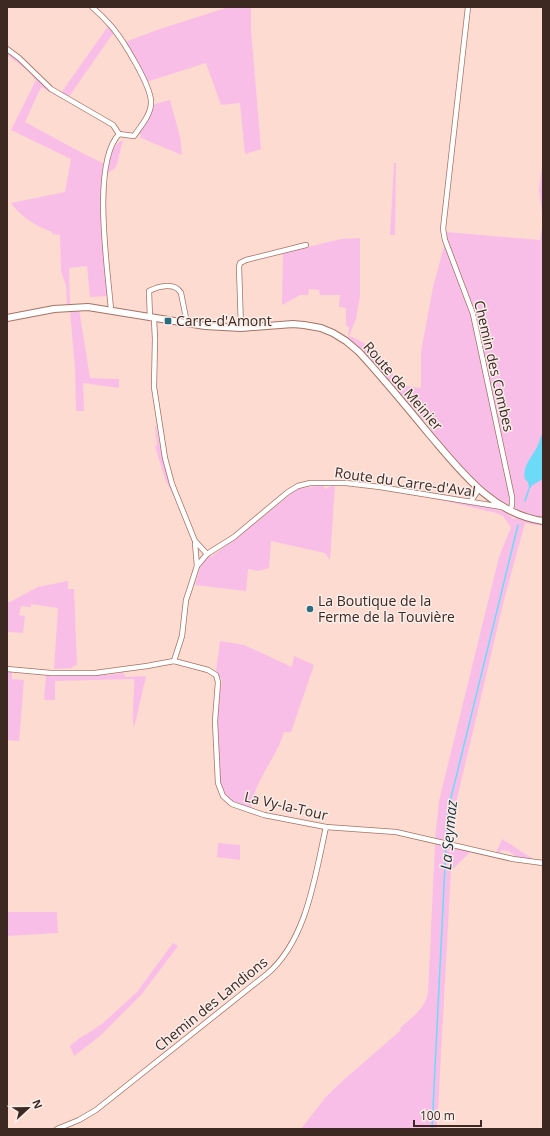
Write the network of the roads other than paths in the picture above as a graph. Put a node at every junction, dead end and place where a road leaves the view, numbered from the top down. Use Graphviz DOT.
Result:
graph roads {
  1 [pos="92,7"];
  2 [pos="468,7"];
  3 [pos="7,49"];
  4 [pos="119,134"];
  5 [pos="306,245"];
  6 [pos="111,310"];
  7 [pos="7,318"];
  8 [pos="152,318"];
  9 [pos="187,323"];
  10 [pos="241,328"];
  11 [pos="479,489"];
  12 [pos="471,501"];
  13 [pos="504,508"];
  14 [pos="510,511"];
  15 [pos="543,521"];
  16 [pos="195,541"];
  17 [pos="207,554"];
  18 [pos="198,566"];
  19 [pos="174,661"];
  20 [pos="7,669"];
  21 [pos="326,827"];
  22 [pos="543,863"];
  23 [pos="57,1129"];
  1 -- 4 [label="street"];
  2 -- 14 [label="street, Chemin des Combes"];
  3 -- 4 [label="street"];
  4 -- 6 [label="street"];
  5 -- 10 [label="street"];
  6 -- 7 [label="street, Route de Meinier"];
  6 -- 8 [label="street, Route de Meinier"];
  8 -- 9 [label="street, Route de Meinier"];
  8 -- 9 [label="street"];
  8 -- 16 [label="street"];
  9 -- 10 [label="street, Route de Meinier"];
  10 -- 11 [label="street, Route de Meinier"];
  11 -- 12 [label="street"];
  11 -- 13 [label="street, Route de Meinier"];
  12 -- 13 [label="street, Route du Carre-d'Aval"];
  12 -- 17 [label="street, Route du Carre-d'Aval"];
  13 -- 14 [label="street, Route de Meinier"];
  14 -- 15 [label="street, Route de Meinier"];
  16 -- 17 [label="street"];
  16 -- 18 [label="street"];
  17 -- 18 [label="street"];
  18 -- 19 [label="street"];
  19 -- 20 [label="street"];
  19 -- 21 [label="street, La Vy-la-Tour"];
  21 -- 22 [label="street, La Vy-la-Tour"];
  21 -- 23 [label="street, Chemin des Landions"];
}
